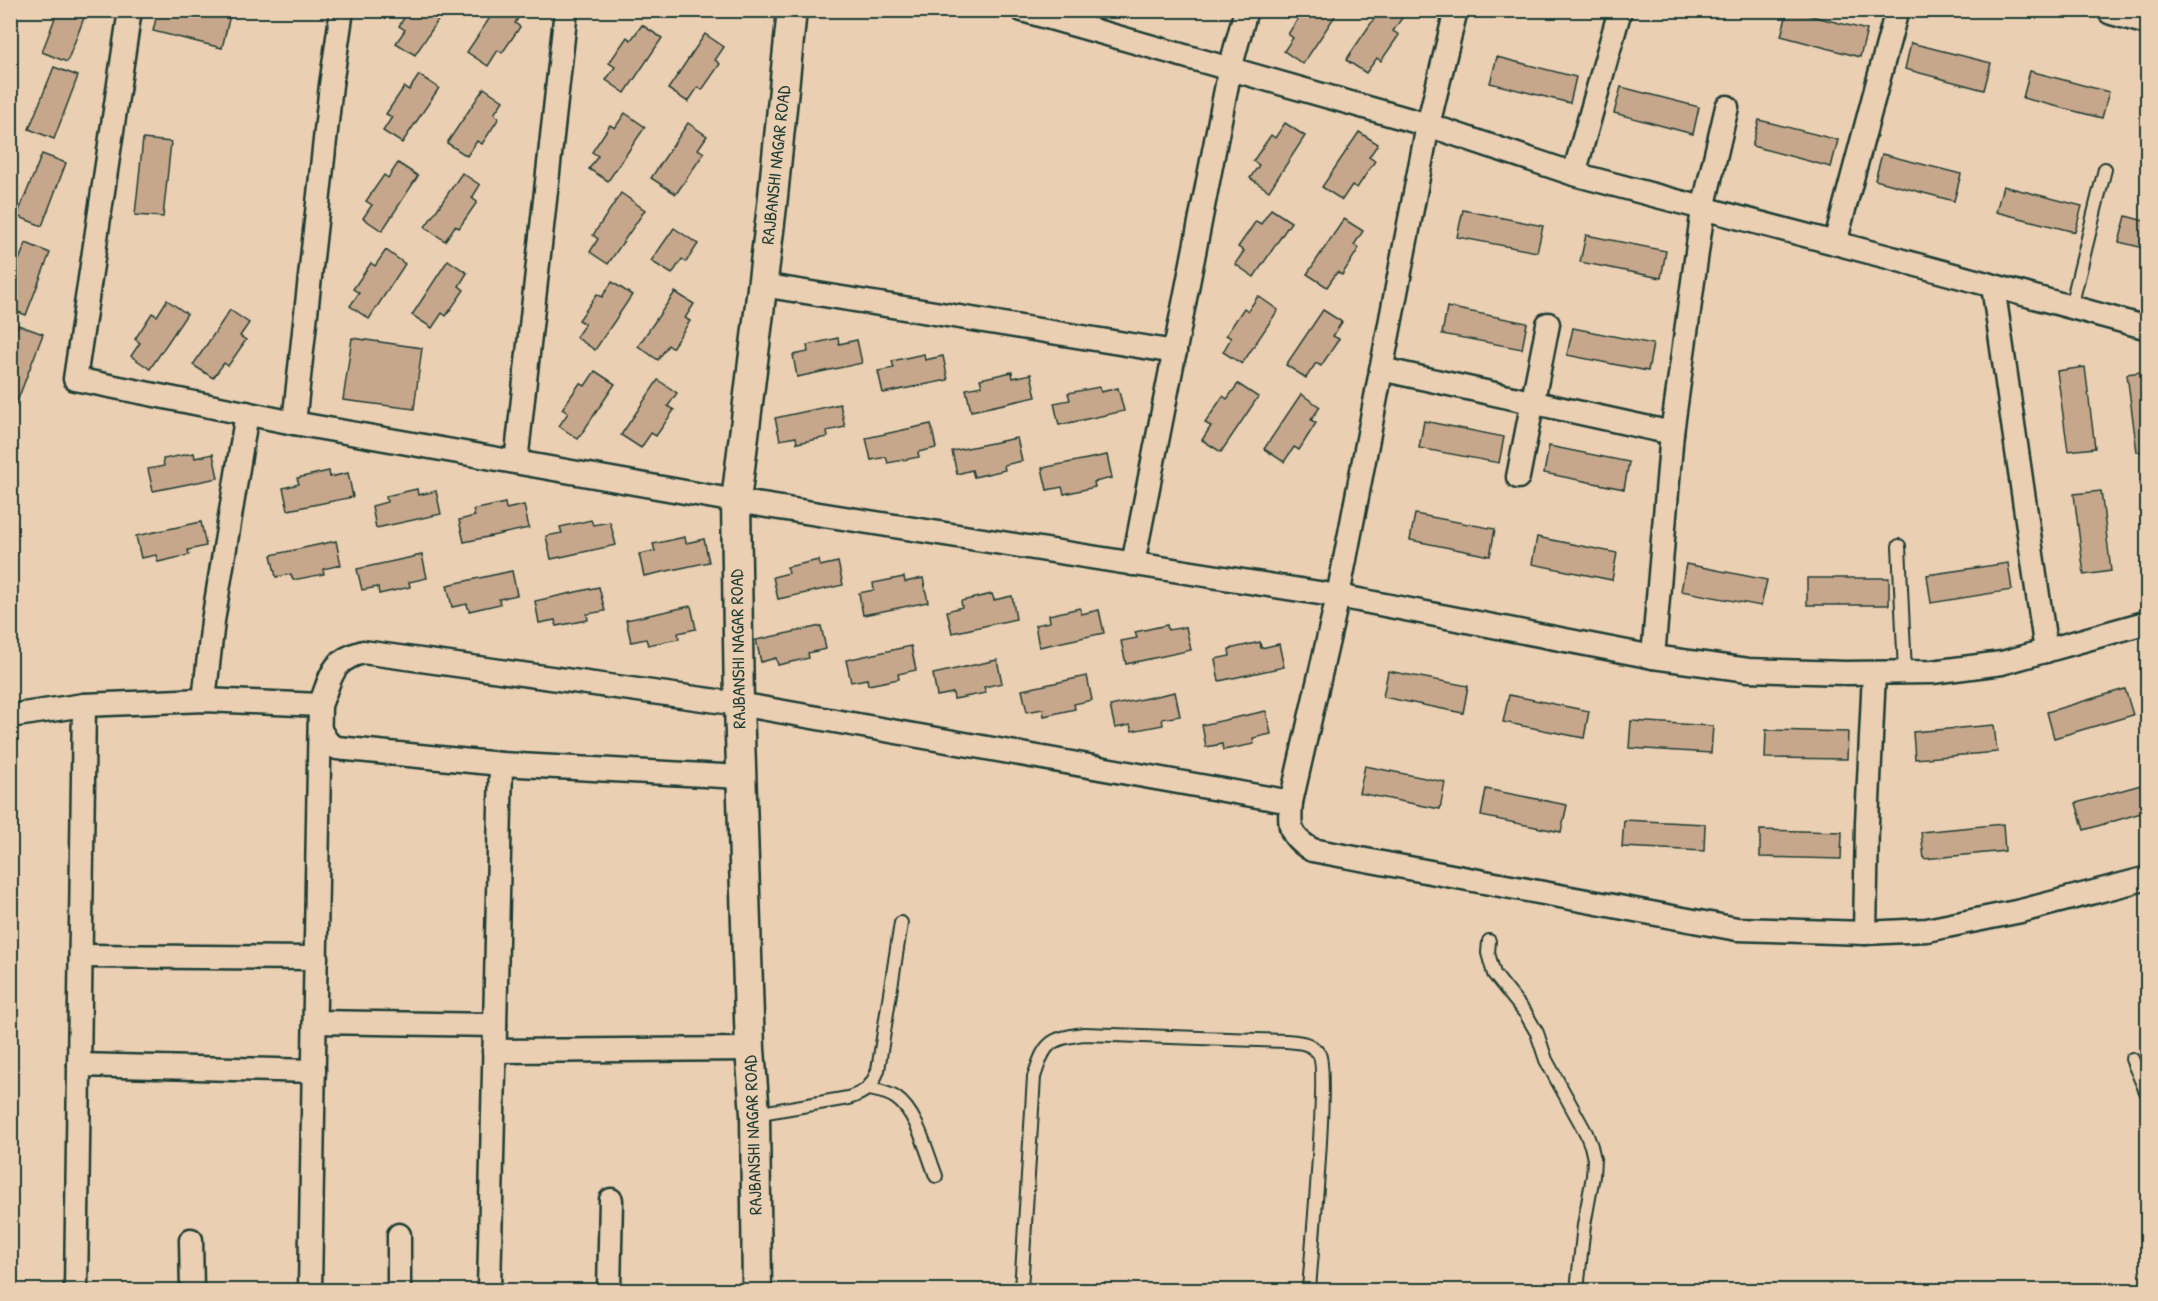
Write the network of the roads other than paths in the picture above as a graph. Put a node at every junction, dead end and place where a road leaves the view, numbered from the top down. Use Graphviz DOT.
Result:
graph roads {
  1 [pos="130,10"];
  2 [pos="342,10"];
  3 [pos="566,10"];
  4 [pos="792,10"];
  5 [pos="1022,10"];
  6 [pos="1246,10"];
  7 [pos="1456,10"];
  8 [pos="1620,10"];
  9 [pos="1897,10"];
  10 [pos="2112,10"];
  11 [pos="2148,20"];
  12 [pos="1230,69"];
  13 [pos="1727,107"];
  14 [pos="1428,125"];
  15 [pos="2104,169"];
  16 [pos="1574,174"];
  17 [pos="1703,208"];
  18 [pos="1835,243"];
  19 [pos="762,285"];
  20 [pos="1993,286"];
  21 [pos="2071,307"];
  22 [pos="1548,324"];
  23 [pos="2148,328"];
  24 [pos="1174,352"];
  25 [pos="1381,369"];
  26 [pos="1532,402"];
  27 [pos="247,413"];
  28 [pos="294,423"];
  29 [pos="1672,433"];
  30 [pos="516,462"];
  31 [pos="1518,477"];
  32 [pos="736,501"];
  33 [pos="1899,546"];
  34 [pos="1133,564"];
  35 [pos="1338,596"];
  36 [pos="2148,622"];
  37 [pos="2046,651"];
  38 [pos="1653,657"];
  39 [pos="1905,672"];
  40 [pos="1874,673"];
  41 [pos="204,700"];
  42 [pos="739,704"];
  43 [pos="84,705"];
  44 [pos="320,705"];
  45 [pos="10,716"];
  46 [pos="321,732"];
  47 [pos="501,764"];
  48 [pos="741,777"];
  49 [pos="1291,802"];
  50 [pos="2148,878"];
  51 [pos="901,923"];
  52 [pos="1865,933"];
  53 [pos="1489,941"];
  54 [pos="81,956"];
  55 [pos="316,958"];
  56 [pos="315,1022"];
  57 [pos="495,1025"];
  58 [pos="750,1049"];
  59 [pos="494,1051"];
  60 [pos="2132,1059"];
  61 [pos="79,1065"];
  62 [pos="314,1071"];
  63 [pos="869,1089"];
  64 [pos="2148,1096"];
  65 [pos="755,1114"];
  66 [pos="936,1176"];
  67 [pos="611,1200"];
  68 [pos="399,1235"];
  69 [pos="192,1240"];
  70 [pos="76,1290"];
  71 [pos="192,1290"];
  72 [pos="310,1290"];
  73 [pos="399,1290"];
  74 [pos="489,1290"];
  75 [pos="609,1290"];
  76 [pos="757,1290"];
  77 [pos="1021,1290"];
  78 [pos="1309,1290"];
  79 [pos="1577,1290"];
  1 -- 27 [label="street"];
  2 -- 28 [label="street"];
  3 -- 30 [label="street"];
  4 -- 19 [label="street, RAJBANSHI NAGAR ROAD"];
  5 -- 12 [label="street"];
  6 -- 12 [label="street"];
  7 -- 14 [label="street"];
  8 -- 16 [label="street"];
  9 -- 18 [label="street"];
  10 -- 11 [label="street"];
  12 -- 14 [label="street"];
  12 -- 24 [label="street"];
  13 -- 17 [label="street"];
  14 -- 16 [label="street"];
  14 -- 25 [label="street"];
  15 -- 21 [label="lane"];
  16 -- 17 [label="street"];
  17 -- 18 [label="street"];
  17 -- 29 [label="street"];
  18 -- 20 [label="street"];
  19 -- 24 [label="street"];
  19 -- 32 [label="street, RAJBANSHI NAGAR ROAD"];
  20 -- 21 [label="street"];
  20 -- 37 [label="street"];
  21 -- 23 [label="street"];
  22 -- 26 [label="street"];
  24 -- 34 [label="street"];
  25 -- 26 [label="street"];
  25 -- 35 [label="street"];
  26 -- 29 [label="street"];
  26 -- 31 [label="street"];
  27 -- 28 [label="street"];
  27 -- 41 [label="street"];
  28 -- 30 [label="street"];
  29 -- 38 [label="street"];
  30 -- 32 [label="street"];
  32 -- 34 [label="street"];
  32 -- 42 [label="street, RAJBANSHI NAGAR ROAD"];
  33 -- 39 [label="lane"];
  34 -- 35 [label="street"];
  35 -- 38 [label="street"];
  35 -- 49 [label="street"];
  36 -- 37 [label="street"];
  37 -- 39 [label="street"];
  38 -- 40 [label="street"];
  39 -- 40 [label="street"];
  40 -- 52 [label="street"];
  41 -- 43 [label="street"];
  41 -- 44 [label="street"];
  42 -- 44 [label="street"];
  42 -- 48 [label="street, RAJBANSHI NAGAR ROAD"];
  42 -- 49 [label="street"];
  43 -- 45 [label="street"];
  43 -- 54 [label="street"];
  44 -- 46 [label="street"];
  46 -- 47 [label="street"];
  46 -- 55 [label="street"];
  47 -- 48 [label="street"];
  47 -- 57 [label="street"];
  48 -- 58 [label="street, RAJBANSHI NAGAR ROAD"];
  49 -- 52 [label="street"];
  50 -- 52 [label="street"];
  51 -- 63 [label="lane"];
  53 -- 79 [label="lane"];
  54 -- 55 [label="street"];
  54 -- 61 [label="street"];
  55 -- 56 [label="street"];
  56 -- 57 [label="street"];
  56 -- 62 [label="street"];
  57 -- 59 [label="street"];
  58 -- 59 [label="street"];
  58 -- 65 [label="street, RAJBANSHI NAGAR ROAD"];
  59 -- 74 [label="street"];
  60 -- 64 [label="lane"];
  61 -- 62 [label="street"];
  61 -- 70 [label="street"];
  62 -- 72 [label="street"];
  63 -- 65 [label="lane"];
  63 -- 66 [label="lane"];
  65 -- 76 [label="street, RAJBANSHI NAGAR ROAD"];
  67 -- 75 [label="street"];
  68 -- 73 [label="street"];
  69 -- 71 [label="street"];
  77 -- 78 [label="lane"];
}
